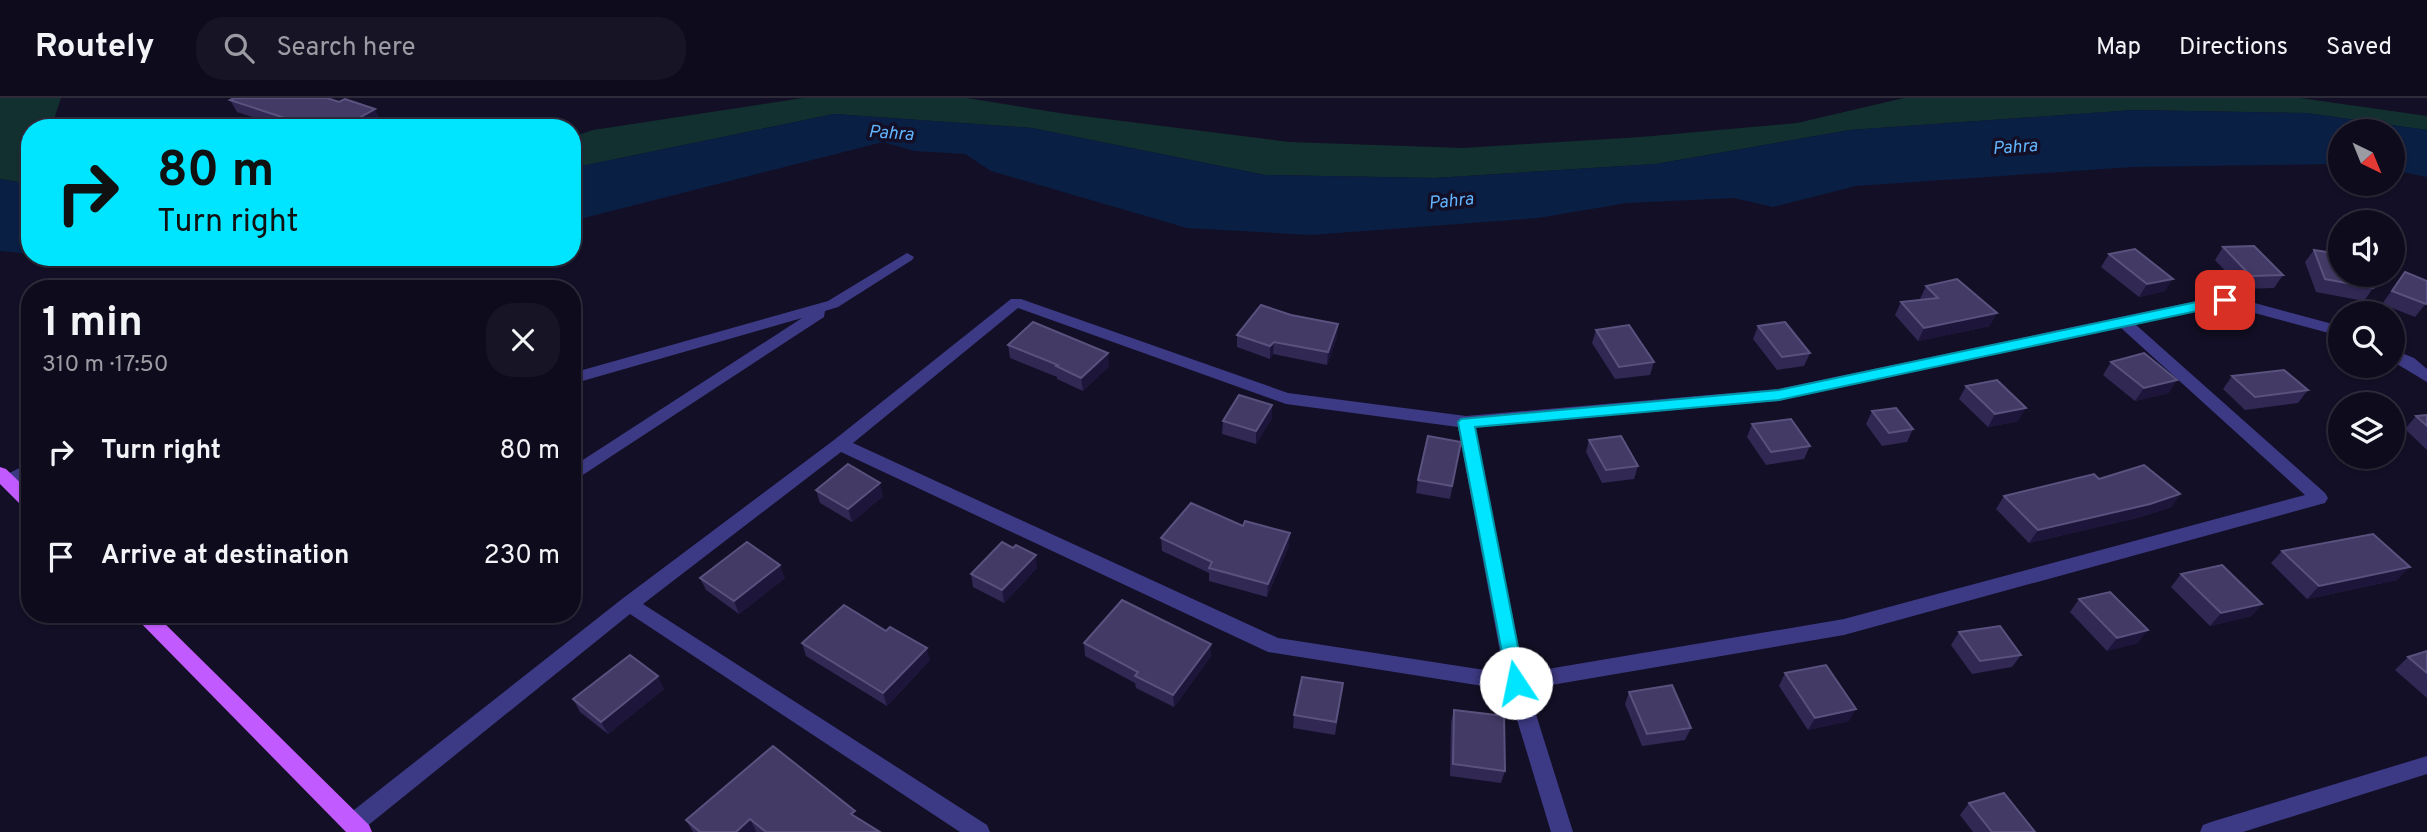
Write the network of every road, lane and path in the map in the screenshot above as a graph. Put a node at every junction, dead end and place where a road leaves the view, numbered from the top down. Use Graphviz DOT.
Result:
graph roads {
  1 [pos="907,257"];
  2 [pos="833,304"];
  3 [pos="2122,321"];
  4 [pos="2328,327"];
  5 [pos="2405,360"];
  6 [pos="581,376"];
  7 [pos="2427,377"];
  8 [pos="1466,422"];
  9 [pos="840,444"];
  10 [pos="581,470"];
  11 [pos="21,472"];
  12 [pos="4,477"];
  13 [pos="21,494"];
  14 [pos="629,604"];
  15 [pos="151,623"];
  16 [pos="1516,683"];
  17 [pos="2427,765"];
  18 [pos="357,828"];
  19 [pos="979,832"];
  20 [pos="1562,832"];
  21 [pos="2211,832"];
  1 -- 2 [label="street"];
  2 -- 6 [label="street"];
  2 -- 10 [label="street"];
  3 -- 4 [label="street"];
  3 -- 8 [label="street"];
  3 -- 16 [label="street"];
  5 -- 7 [label="street"];
  8 -- 9 [label="street"];
  8 -- 16 [label="street"];
  9 -- 14 [label="street"];
  9 -- 16 [label="street"];
  11 -- 12 [label="street"];
  12 -- 13 [label="main road"];
  14 -- 18 [label="street"];
  14 -- 19 [label="street"];
  15 -- 18 [label="main road"];
  16 -- 20 [label="street"];
  17 -- 21 [label="street"];
}
